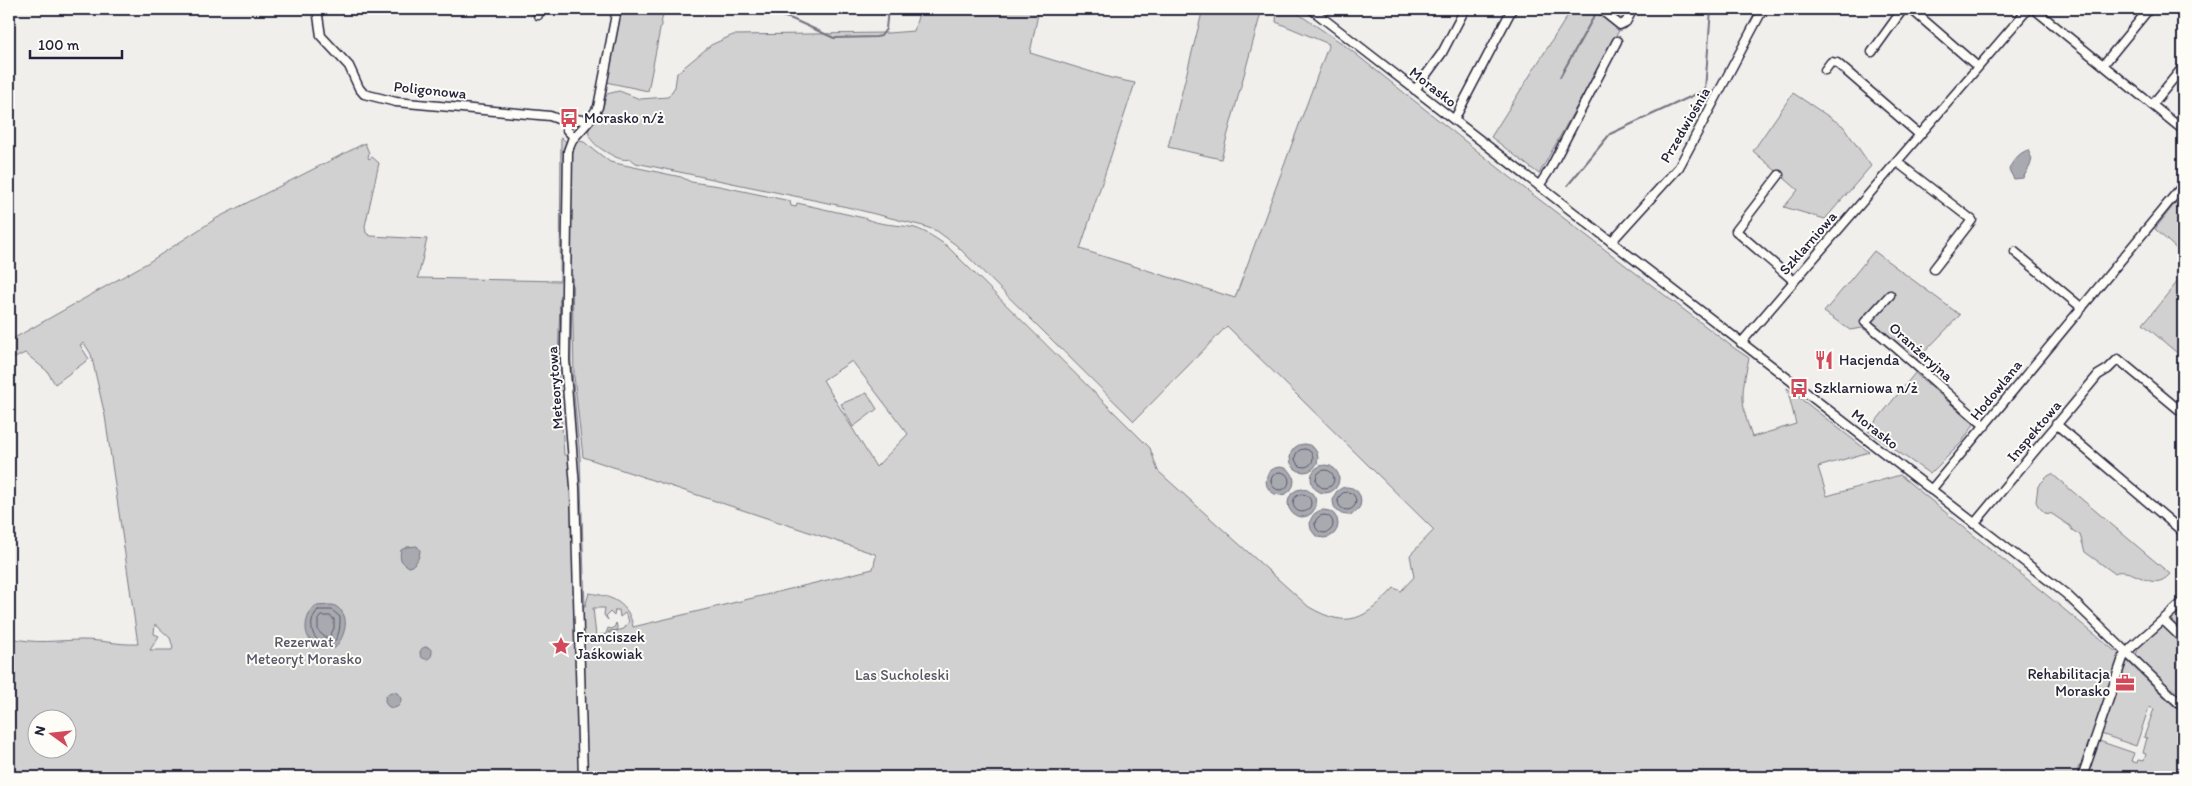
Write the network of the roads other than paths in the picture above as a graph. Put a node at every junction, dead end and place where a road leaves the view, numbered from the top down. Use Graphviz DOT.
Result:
graph roads {
  1 [pos="317,9"];
  2 [pos="617,9"];
  3 [pos="1311,9"];
  4 [pos="1465,9"];
  5 [pos="1512,9"];
  6 [pos="1600,9"];
  7 [pos="1633,9"];
  8 [pos="1764,9"];
  9 [pos="1903,9"];
  10 [pos="1911,9"];
  11 [pos="2028,9"];
  12 [pos="2034,9"];
  13 [pos="2149,9"];
  14 [pos="1617,41"];
  15 [pos="1872,52"];
  16 [pos="2104,64"];
  17 [pos="1978,67"];
  18 [pos="2183,67"];
  19 [pos="1825,70"];
  20 [pos="1415,90"];
  21 [pos="2152,105"];
  22 [pos="1454,120"];
  23 [pos="589,121"];
  24 [pos="566,122"];
  25 [pos="2183,130"];
  26 [pos="1920,135"];
  27 [pos="574,137"];
  28 [pos="1897,162"];
  29 [pos="1779,175"];
  30 [pos="2183,185"];
  31 [pos="1539,186"];
  32 [pos="1611,242"];
  33 [pos="2015,252"];
  34 [pos="1934,269"];
  35 [pos="1794,281"];
  36 [pos="1890,296"];
  37 [pos="2082,308"];
  38 [pos="1741,343"];
  39 [pos="2183,413"];
  40 [pos="2056,424"];
  41 [pos="1985,426"];
  42 [pos="1931,490"];
  43 [pos="1974,524"];
  44 [pos="2183,532"];
  45 [pos="2183,602"];
  46 [pos="2164,620"];
  47 [pos="2183,639"];
  48 [pos="2127,652"];
  49 [pos="2183,707"];
  50 [pos="583,777"];
  51 [pos="2082,777"];
  1 -- 24 [label="street, Poligonowa"];
  2 -- 23 [label="street, Meteorytowa"];
  3 -- 20 [label="street, Morasko"];
  4 -- 20 [label="street"];
  5 -- 22 [label="street"];
  6 -- 7 [label="street"];
  8 -- 32 [label="street, Przedwiośnia"];
  9 -- 15 [label="street"];
  10 -- 17 [label="street"];
  11 -- 17 [label="street, Szklarniowa"];
  12 -- 16 [label="street"];
  13 -- 16 [label="street"];
  14 -- 31 [label="street"];
  16 -- 21 [label="street"];
  17 -- 26 [label="street, Szklarniowa"];
  18 -- 21 [label="street"];
  19 -- 26 [label="street"];
  20 -- 22 [label="street, Morasko"];
  21 -- 25 [label="street"];
  22 -- 31 [label="street, Morasko"];
  23 -- 24 [label="street, Poligonowa"];
  23 -- 27 [label="street, Meteorytowa"];
  24 -- 27 [label="street"];
  26 -- 28 [label="street, Szklarniowa"];
  27 -- 50 [label="street, Meteorytowa"];
  28 -- 34 [label="street"];
  28 -- 35 [label="street, Szklarniowa"];
  29 -- 35 [label="street"];
  30 -- 37 [label="street, Hodowlana"];
  31 -- 32 [label="street, Morasko"];
  32 -- 38 [label="street, Morasko"];
  33 -- 37 [label="street"];
  35 -- 38 [label="street, Szklarniowa"];
  36 -- 41 [label="street, Oranżeryjna"];
  37 -- 41 [label="street, Hodowlana"];
  38 -- 42 [label="street, Morasko"];
  39 -- 40 [label="street, Inspektowa"];
  40 -- 43 [label="street, Inspektowa"];
  40 -- 44 [label="street"];
  41 -- 42 [label="street, Hodowlana"];
  42 -- 43 [label="street, Morasko"];
  43 -- 48 [label="street, Morasko"];
  45 -- 46 [label="street"];
  46 -- 47 [label="street"];
  46 -- 48 [label="street"];
  48 -- 49 [label="street, Morasko"];
  48 -- 51 [label="street"];
}
